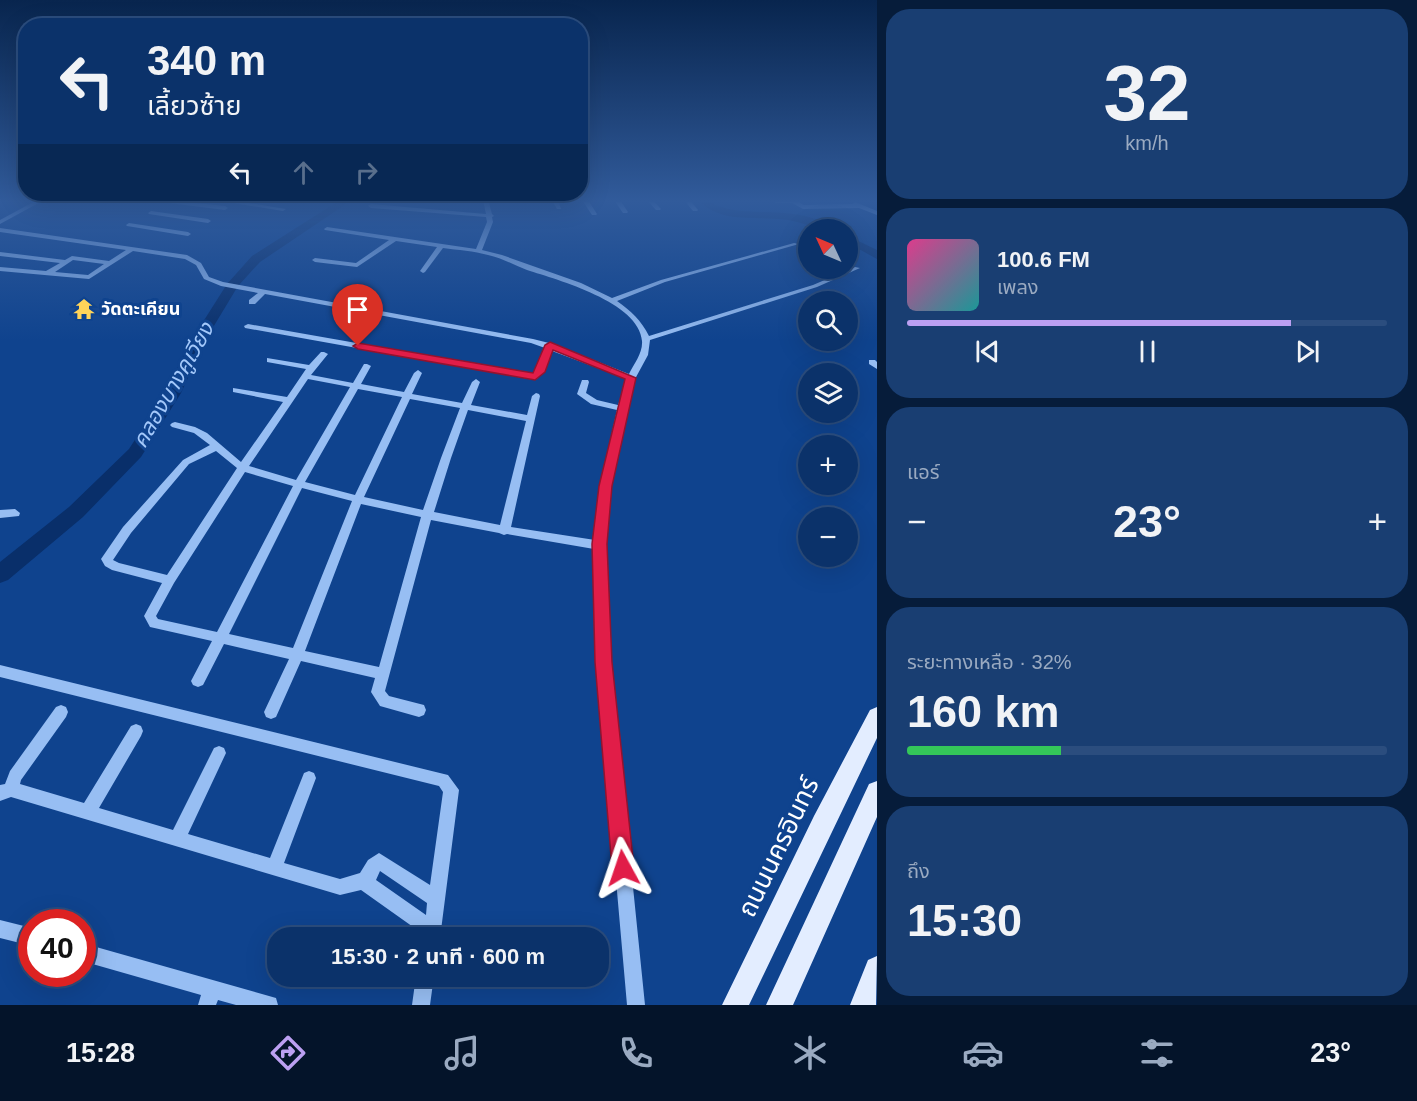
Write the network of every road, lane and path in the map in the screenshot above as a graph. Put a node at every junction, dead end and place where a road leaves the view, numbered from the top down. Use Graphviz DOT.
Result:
graph roads {
  1 [pos="117,247"];
  2 [pos="383,247"];
  3 [pos="441,247"];
  4 [pos="453,247"];
  5 [pos="480,247"];
  6 [pos="786,247"];
  7 [pos="132,249"];
  8 [pos="478,251"];
  9 [pos="0,254"];
  10 [pos="315,260"];
  11 [pos="63,261"];
  12 [pos="111,263"];
  13 [pos="0,268"];
  14 [pos="423,271"];
  15 [pos="48,273"];
  16 [pos="831,279"];
  17 [pos="264,291"];
  18 [pos="609,301"];
  19 [pos="252,302"];
  20 [pos="248,326"];
  21 [pos="646,339"];
  22 [pos="550,345"];
  23 [pos="324,354"];
  24 [pos="270,360"];
  25 [pos="877,361"];
  26 [pos="367,366"];
  27 [pos="877,367"];
  28 [pos="308,372"];
  29 [pos="418,373"];
  30 [pos="631,378"];
  31 [pos="476,382"];
  32 [pos="585,382"];
  33 [pos="354,386"];
  34 [pos="236,390"];
  35 [pos="406,396"];
  36 [pos="536,396"];
  37 [pos="289,400"];
  38 [pos="464,408"];
  39 [pos="623,409"];
  40 [pos="531,419"];
  41 [pos="175,424"];
  42 [pos="215,447"];
  43 [pos="245,468"];
  44 [pos="300,484"];
  45 [pos="358,499"];
  46 [pos="15,513"];
  47 [pos="0,514"];
  48 [pos="426,515"];
  49 [pos="504,531"];
  50 [pos="600,544"];
  51 [pos="170,580"];
  52 [pos="219,637"];
  53 [pos="298,653"];
  54 [pos="0,671"];
  55 [pos="383,674"];
  56 [pos="198,681"];
  57 [pos="419,710"];
  58 [pos="61,712"];
  59 [pos="271,712"];
  60 [pos="877,717"];
  61 [pos="136,731"];
  62 [pos="219,753"];
  63 [pos="309,778"];
  64 [pos="5,791"];
  65 [pos="877,792"];
  66 [pos="88,812"];
  67 [pos="177,839"];
  68 [pos="274,868"];
  69 [pos="367,880"];
  70 [pos="436,899"];
  71 [pos="422,927"];
  72 [pos="432,927"];
  73 [pos="0,928"];
  74 [pos="18,933"];
  75 [pos="96,957"];
  76 [pos="877,969"];
  77 [pos="423,987"];
  78 [pos="210,997"];
  79 [pos="269,1005"];
  80 [pos="421,1005"];
  81 [pos="636,1005"];
  82 [pos="735,1005"];
  83 [pos="779,1005"];
  84 [pos="862,1005"];
  1 -- 7 [label="street"];
  2 -- 10 [label="street"];
  3 -- 14 [label="street"];
  4 -- 8 [label="street"];
  5 -- 8 [label="street"];
  6 -- 18 [label="street"];
  7 -- 12 [label="street"];
  7 -- 17 [label="street"];
  8 -- 18 [label="street"];
  9 -- 11 [label="street"];
  11 -- 12 [label="street"];
  11 -- 15 [label="street"];
  12 -- 15 [label="street"];
  13 -- 15 [label="street"];
  16 -- 21 [label="street"];
  17 -- 19 [label="street"];
  17 -- 22 [label="street"];
  18 -- 21 [label="street"];
  20 -- 22 [label="street"];
  21 -- 30 [label="street"];
  22 -- 30 [label="street"];
  23 -- 28 [label="street"];
  24 -- 28 [label="street"];
  25 -- 27 [label="street"];
  26 -- 33 [label="street"];
  28 -- 33 [label="street"];
  28 -- 37 [label="street"];
  29 -- 35 [label="street"];
  30 -- 39 [label="street"];
  31 -- 38 [label="street"];
  32 -- 39 [label="street"];
  33 -- 35 [label="street"];
  33 -- 44 [label="street"];
  34 -- 37 [label="street"];
  35 -- 38 [label="street"];
  35 -- 45 [label="street"];
  36 -- 40 [label="street"];
  37 -- 43 [label="street"];
  38 -- 40 [label="street"];
  38 -- 48 [label="street"];
  39 -- 50 [label="street"];
  40 -- 49 [label="street"];
  41 -- 42 [label="street"];
  42 -- 43 [label="street"];
  42 -- 51 [label="street"];
  43 -- 44 [label="street"];
  43 -- 51 [label="street"];
  44 -- 45 [label="street"];
  44 -- 52 [label="street"];
  45 -- 48 [label="street"];
  45 -- 53 [label="street"];
  46 -- 47 [label="street"];
  48 -- 49 [label="street"];
  48 -- 55 [label="street"];
  49 -- 50 [label="street"];
  50 -- 81 [label="street"];
  51 -- 52 [label="street"];
  52 -- 53 [label="street"];
  52 -- 56 [label="street"];
  53 -- 55 [label="street"];
  53 -- 59 [label="street"];
  54 -- 70 [label="street"];
  55 -- 57 [label="street"];
  58 -- 64 [label="street"];
  60 -- 82 [label="main road, ถนนนครอินทร์"];
  61 -- 66 [label="street"];
  62 -- 67 [label="street"];
  63 -- 68 [label="street"];
  64 -- 66 [label="street"];
  65 -- 83 [label="main road"];
  66 -- 67 [label="street"];
  67 -- 68 [label="street"];
  68 -- 69 [label="street"];
  69 -- 70 [label="street"];
  69 -- 71 [label="street"];
  70 -- 72 [label="street"];
  73 -- 74 [label="street"];
  75 -- 78 [label="street"];
  76 -- 84 [label="main road"];
  77 -- 80 [label="street"];
  78 -- 79 [label="street"];
}
